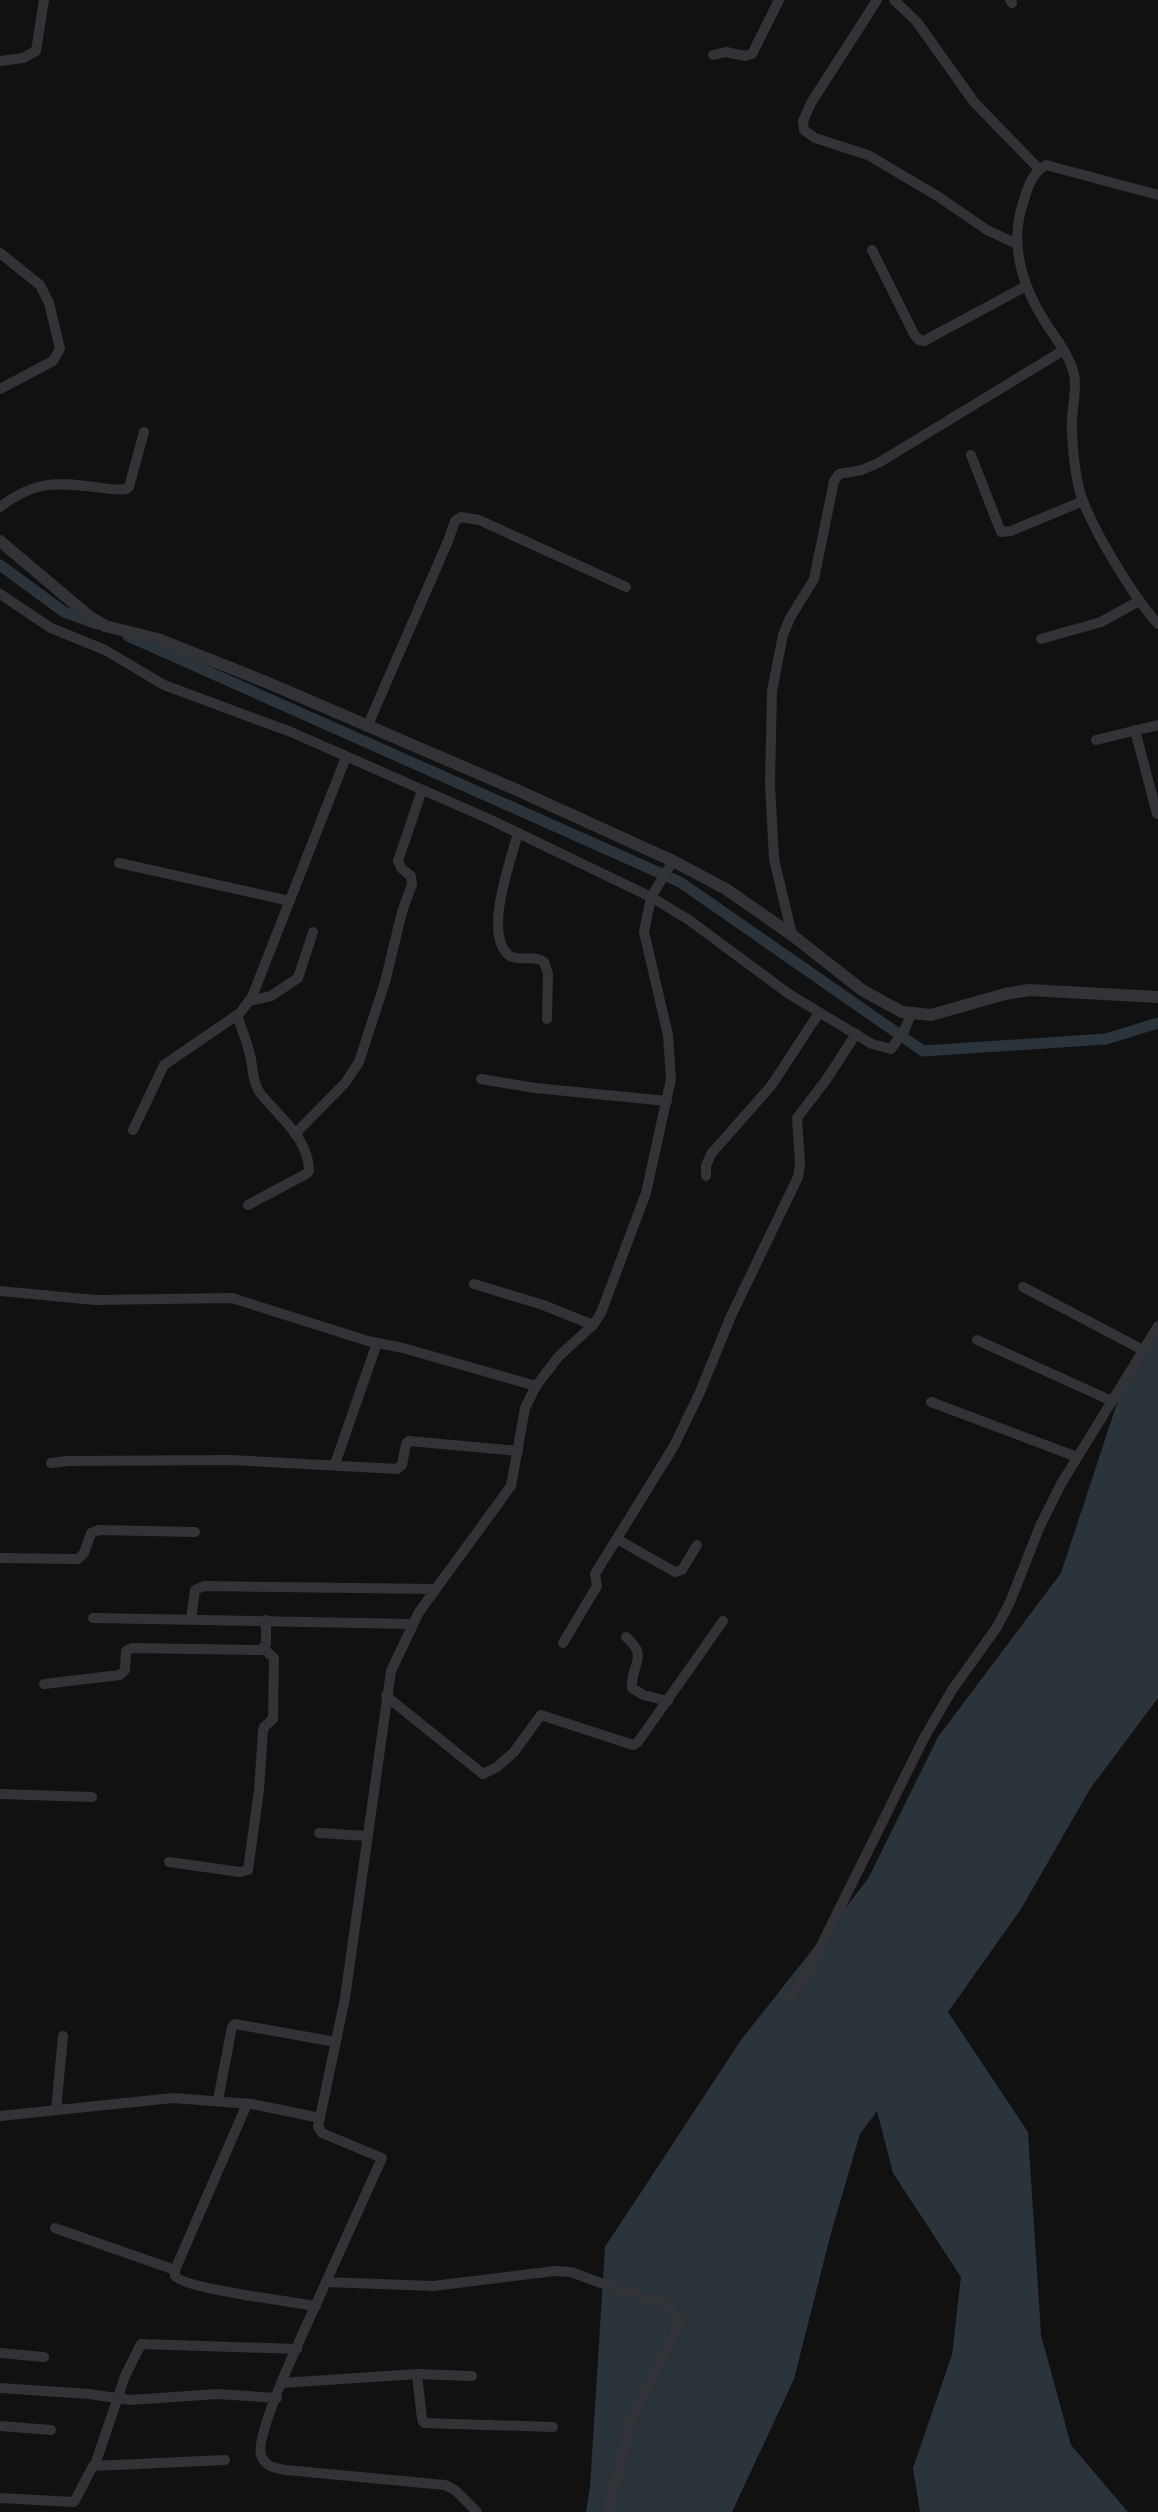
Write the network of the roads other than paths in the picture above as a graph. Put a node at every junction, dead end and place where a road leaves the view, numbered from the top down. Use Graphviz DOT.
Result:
graph roads {
  1 [pos="44,0"];
  2 [pos="779,0"];
  3 [pos="878,0"];
  4 [pos="894,0"];
  5 [pos="713,55"];
  6 [pos="0,61"];
  7 [pos="1039,169"];
  8 [pos="1158,194"];
  9 [pos="1017,244"];
  10 [pos="872,250"];
  11 [pos="0,254"];
  12 [pos="1026,286"];
  13 [pos="1064,350"];
  14 [pos="0,389"];
  15 [pos="144,432"];
  16 [pos="971,455"];
  17 [pos="1083,501"];
  18 [pos="0,507"];
  19 [pos="0,541"];
  20 [pos="626,587"];
  21 [pos="0,594"];
  22 [pos="1139,600"];
  23 [pos="1158,624"];
  24 [pos="1041,638"];
  25 [pos="1158,725"];
  26 [pos="367,727"];
  27 [pos="1135,730"];
  28 [pos="1096,740"];
  29 [pos="346,757"];
  30 [pos="422,790"];
  31 [pos="1157,814"];
  32 [pos="518,833"];
  33 [pos="119,863"];
  34 [pos="670,865"];
  35 [pos="651,897"];
  36 [pos="290,901"];
  37 [pos="313,932"];
  38 [pos="792,935"];
  39 [pos="1158,997"];
  40 [pos="249,1001"];
  41 [pos="819,1013"];
  42 [pos="910,1014"];
  43 [pos="236,1015"];
  44 [pos="547,1019"];
  45 [pos="856,1034"];
  46 [pos="481,1079"];
  47 [pos="666,1101"];
  48 [pos="133,1130"];
  49 [pos="295,1134"];
  50 [pos="706,1176"];
  51 [pos="248,1205"];
  52 [pos="474,1284"];
  53 [pos="1023,1287"];
  54 [pos="0,1291"];
  55 [pos="594,1325"];
  56 [pos="1158,1326"];
  57 [pos="977,1340"];
  58 [pos="377,1343"];
  59 [pos="1143,1350"];
  60 [pos="536,1386"];
  61 [pos="1112,1401"];
  62 [pos="931,1402"];
  63 [pos="518,1451"];
  64 [pos="1077,1458"];
  65 [pos="51,1463"];
  66 [pos="335,1464"];
  67 [pos="195,1532"];
  68 [pos="617,1539"];
  69 [pos="697,1545"];
  70 [pos="0,1558"];
  71 [pos="436,1589"];
  72 [pos="92,1618"];
  73 [pos="191,1619"];
  74 [pos="266,1620"];
  75 [pos="723,1621"];
  76 [pos="412,1624"];
  77 [pos="626,1637"];
  78 [pos="563,1643"];
  79 [pos="264,1649"];
  80 [pos="44,1684"];
  81 [pos="386,1696"];
  82 [pos="668,1701"];
  83 [pos="0,1794"];
  84 [pos="92,1797"];
  85 [pos="319,1833"];
  86 [pos="367,1836"];
  87 [pos="169,1862"];
  88 [pos="790,1997"];
  89 [pos="64,2036"];
  90 [pos="336,2042"];
  91 [pos="218,2100"];
  92 [pos="247,2104"];
  93 [pos="56,2110"];
  94 [pos="0,2116"];
  95 [pos="320,2118"];
  96 [pos="55,2228"];
  97 [pos="175,2270"];
  98 [pos="326,2282"];
  99 [pos="316,2306"];
  100 [pos="297,2349"];
  101 [pos="0,2353"];
  102 [pos="44,2357"];
  103 [pos="417,2374"];
  104 [pos="472,2376"];
  105 [pos="282,2384"];
  106 [pos="0,2388"];
  107 [pos="117,2398"];
  108 [pos="276,2398"];
  109 [pos="0,2426"];
  110 [pos="553,2427"];
  111 [pos="51,2430"];
  112 [pos="225,2460"];
  113 [pos="95,2465"];
  114 [pos="0,2498"];
  115 [pos="73,2507"];
  116 [pos="477,2512"];
  117 [pos="607,2512"];
  1 -- 6 [label="street"];
  2 -- 5 [label="street"];
  3 -- 9 [label="street"];
  4 -- 7 [label="street"];
  7 -- 8 [label="street"];
  7 -- 9 [label="street"];
  9 -- 12 [label="street"];
  10 -- 12 [label="street"];
  11 -- 14 [label="street"];
  12 -- 13 [label="street"];
  13 -- 17 [label="street"];
  13 -- 38 [label="street"];
  15 -- 18 [label="street"];
  16 -- 17 [label="street"];
  17 -- 22 [label="street"];
  19 -- 26 [label="street"];
  20 -- 26 [label="street"];
  21 -- 29 [label="street"];
  22 -- 23 [label="street"];
  22 -- 24 [label="street"];
  25 -- 27 [label="street"];
  26 -- 34 [label="street"];
  27 -- 28 [label="street"];
  27 -- 31 [label="street"];
  29 -- 30 [label="street"];
  29 -- 36 [label="street"];
  30 -- 32 [label="street"];
  30 -- 49 [label="street"];
  32 -- 35 [label="street"];
  32 -- 44 [label="street"];
  33 -- 36 [label="street"];
  34 -- 35 [label="street"];
  34 -- 38 [label="street"];
  35 -- 41 [label="street"];
  35 -- 47 [label="street"];
  36 -- 40 [label="street"];
  37 -- 40 [label="street"];
  38 -- 42 [label="street"];
  39 -- 42 [label="street"];
  40 -- 43 [label="street"];
  41 -- 45 [label="street"];
  41 -- 50 [label="street"];
  42 -- 45 [label="street"];
  43 -- 48 [label="street"];
  43 -- 49 [label="street"];
  45 -- 68 [label="street"];
  46 -- 47 [label="street"];
  47 -- 55 [label="street"];
  49 -- 51 [label="street"];
  52 -- 55 [label="street"];
  53 -- 59 [label="street"];
  54 -- 58 [label="street"];
  55 -- 60 [label="street"];
  56 -- 59 [label="street"];
  57 -- 61 [label="street"];
  58 -- 60 [label="street"];
  58 -- 66 [label="street"];
  59 -- 61 [label="street"];
  60 -- 63 [label="street"];
  61 -- 64 [label="street"];
  62 -- 64 [label="street"];
  63 -- 66 [label="street"];
  63 -- 71 [label="street"];
  64 -- 88 [label="street"];
  65 -- 66 [label="street"];
  67 -- 70 [label="street"];
  68 -- 69 [label="street"];
  68 -- 78 [label="street"];
  71 -- 73 [label="street"];
  71 -- 76 [label="street"];
  72 -- 73 [label="street"];
  73 -- 74 [label="street"];
  74 -- 76 [label="street"];
  74 -- 79 [label="street"];
  75 -- 82 [label="street"];
  76 -- 81 [label="street"];
  77 -- 82 [label="street"];
  79 -- 80 [label="street"];
  79 -- 87 [label="street"];
  81 -- 82 [label="street"];
  81 -- 86 [label="street"];
  83 -- 84 [label="street"];
  85 -- 86 [label="street"];
  86 -- 90 [label="street"];
  89 -- 93 [label="street"];
  90 -- 91 [label="street"];
  90 -- 95 [label="street"];
  91 -- 92 [label="street"];
  91 -- 93 [label="street"];
  92 -- 95 [label="street"];
  92 -- 97 [label="street"];
  93 -- 94 [label="street"];
  95 -- 98 [label="street"];
  96 -- 97 [label="street"];
  97 -- 99 [label="street"];
  98 -- 99 [label="street"];
  98 -- 117 [label="street"];
  99 -- 100 [label="street"];
  100 -- 105 [label="street"];
  100 -- 107 [label="street"];
  101 -- 102 [label="street"];
  103 -- 104 [label="street"];
  103 -- 105 [label="street"];
  103 -- 110 [label="street"];
  105 -- 108 [label="street"];
  106 -- 107 [label="street"];
  107 -- 108 [label="street"];
  107 -- 113 [label="street"];
  108 -- 116 [label="street"];
  109 -- 111 [label="street"];
  112 -- 113 [label="street"];
  113 -- 115 [label="street"];
  114 -- 115 [label="street"];
}
